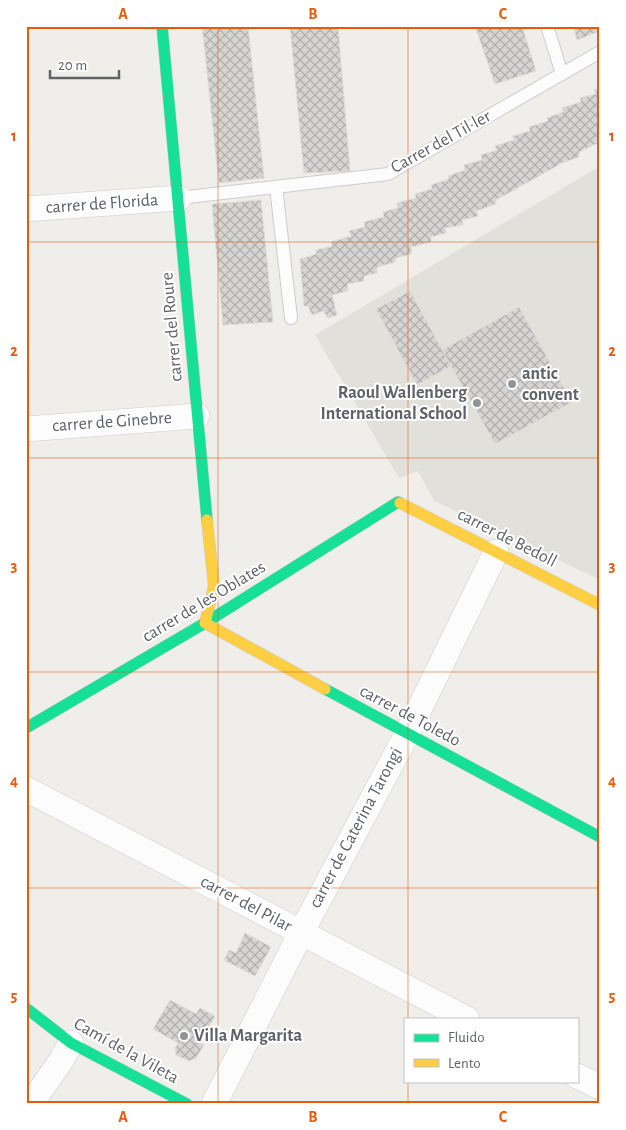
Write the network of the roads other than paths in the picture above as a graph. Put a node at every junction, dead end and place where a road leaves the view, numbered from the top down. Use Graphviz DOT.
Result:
graph roads {
  1 [pos="162,26"];
  2 [pos="546,26"];
  3 [pos="600,52"];
  4 [pos="562,74"];
  5 [pos="276,187"];
  6 [pos="179,198"];
  7 [pos="26,210"];
  8 [pos="291,318"];
  9 [pos="197,416"];
  10 [pos="26,429"];
  11 [pos="398,502"];
  12 [pos="496,552"];
  13 [pos="600,605"];
  14 [pos="205,623"];
  15 [pos="26,728"];
  16 [pos="407,734"];
  17 [pos="26,789"];
  18 [pos="600,837"];
  19 [pos="301,933"];
  20 [pos="26,1008"];
  21 [pos="465,1018"];
  22 [pos="71,1043"];
  23 [pos="578,1076"];
  24 [pos="600,1087"];
  25 [pos="600,1094"];
  26 [pos="31,1104"];
  27 [pos="186,1104"];
  28 [pos="214,1104"];
  29 [pos="595,1104"];
  1 -- 6 [label="street, carrer del Roure"];
  2 -- 4 [label="lane"];
  3 -- 4 [label="lane, Carrer del Til·ler"];
  4 -- 5 [label="lane, Carrer del Til·ler"];
  5 -- 6 [label="lane, Carrer del Til·ler"];
  5 -- 8 [label="lane"];
  6 -- 7 [label="street, carrer de Florida"];
  6 -- 9 [label="street, carrer del Roure"];
  9 -- 10 [label="street, carrer de Ginebre"];
  9 -- 14 [label="street, carrer del Roure"];
  11 -- 12 [label="street, carrer de Bedoll"];
  11 -- 14 [label="street, carrer de les Oblates"];
  12 -- 13 [label="street, carrer de Bedoll"];
  12 -- 16 [label="street, carrer de Caterina Tarongi"];
  14 -- 15 [label="street, carrer de les Oblates"];
  14 -- 16 [label="street, carrer de Toledo"];
  16 -- 18 [label="street, carrer de Toledo"];
  16 -- 19 [label="street, carrer de Caterina Tarongi"];
  17 -- 19 [label="street, carrer del Pilar"];
  19 -- 21 [label="street, carrer del Pilar"];
  19 -- 28 [label="street, carrer de Caterina Tarongi"];
  20 -- 22 [label="street, Camí de la Vileta"];
  22 -- 26 [label="street"];
  22 -- 27 [label="street, Camí de la Vileta"];
  23 -- 24 [label="street"];
  25 -- 29 [label="street"];
}
